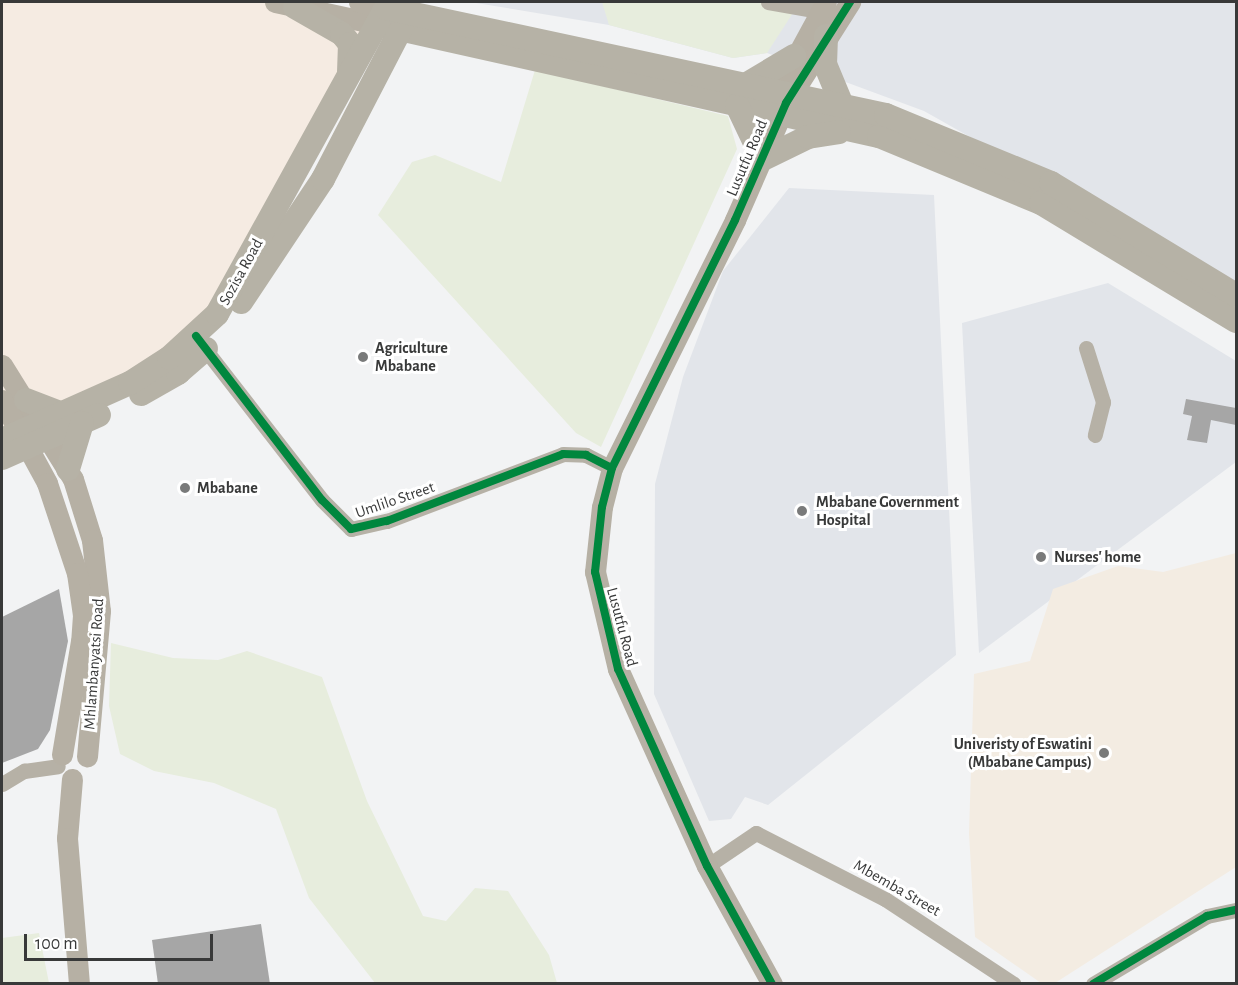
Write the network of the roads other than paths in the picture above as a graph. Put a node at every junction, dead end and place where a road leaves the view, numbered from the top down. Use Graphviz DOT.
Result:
graph roads {
  1 [pos="359,2"];
  2 [pos="439,2"];
  3 [pos="768,2"];
  4 [pos="850,2"];
  5 [pos="285,4"];
  6 [pos="822,6"];
  7 [pos="396,13"];
  8 [pos="472,26"];
  9 [pos="826,36"];
  10 [pos="452,43"];
  11 [pos="794,56"];
  12 [pos="381,67"];
  13 [pos="347,80"];
  14 [pos="742,94"];
  15 [pos="779,102"];
  16 [pos="842,105"];
  17 [pos="850,130"];
  18 [pos="758,152"];
  19 [pos="1236,295"];
  20 [pos="1236,321"];
  21 [pos="200,343"];
  22 [pos="1086,348"];
  23 [pos="2,365"];
  24 [pos="2,400"];
  25 [pos="26,400"];
  26 [pos="1095,435"];
  27 [pos="33,439"];
  28 [pos="612,468"];
  29 [pos="68,470"];
  30 [pos="64,766"];
  31 [pos="2,784"];
  32 [pos="707,866"];
  33 [pos="1236,910"];
  34 [pos="79,984"];
  35 [pos="772,984"];
  36 [pos="1014,984"];
  37 [pos="1093,984"];
  1 -- 7 [label="street"];
  2 -- 8 [label="main road"];
  3 -- 6 [label="street"];
  4 -- 9 [label="street"];
  5 -- 7 [label="street"];
  5 -- 13 [label="main road"];
  6 -- 11 [label="street"];
  7 -- 8 [label="main road"];
  7 -- 10 [label="main road"];
  7 -- 12 [label="main road, Sozisa Road"];
  7 -- 13 [label="main road, Sozisa Road"];
  8 -- 14 [label="main road"];
  9 -- 15 [label="street"];
  9 -- 16 [label="main road"];
  10 -- 12 [label="main road"];
  10 -- 14 [label="main road"];
  11 -- 14 [label="main road"];
  11 -- 15 [label="street"];
  12 -- 21 [label="main road, Sozisa Road"];
  13 -- 21 [label="main road, Sozisa Road"];
  14 -- 15 [label="main road"];
  14 -- 18 [label="main road"];
  15 -- 16 [label="main road"];
  15 -- 17 [label="main road"];
  15 -- 18 [label="street, Lusutfu Road"];
  16 -- 19 [label="main road"];
  17 -- 18 [label="main road"];
  17 -- 20 [label="main road"];
  18 -- 28 [label="street, Lusutfu Road"];
  21 -- 27 [label="main road, Sozisa Road"];
  21 -- 28 [label="street, Umlilo Street"];
  22 -- 26 [label="street"];
  23 -- 25 [label="street"];
  24 -- 27 [label="street"];
  25 -- 27 [label="main road"];
  27 -- 29 [label="main road"];
  27 -- 29 [label="street, Mhlambanyatsi Road"];
  27 -- 30 [label="street, Mhlambanyatsi Road"];
  28 -- 32 [label="street, Lusutfu Road"];
  29 -- 30 [label="street, Mhlambanyatsi Road"];
  30 -- 31 [label="street"];
  30 -- 34 [label="street, Mhlambanyatsi Road"];
  32 -- 35 [label="street, Lusutfu Road"];
  32 -- 36 [label="street, Mbemba Street"];
  33 -- 37 [label="street"];
}
